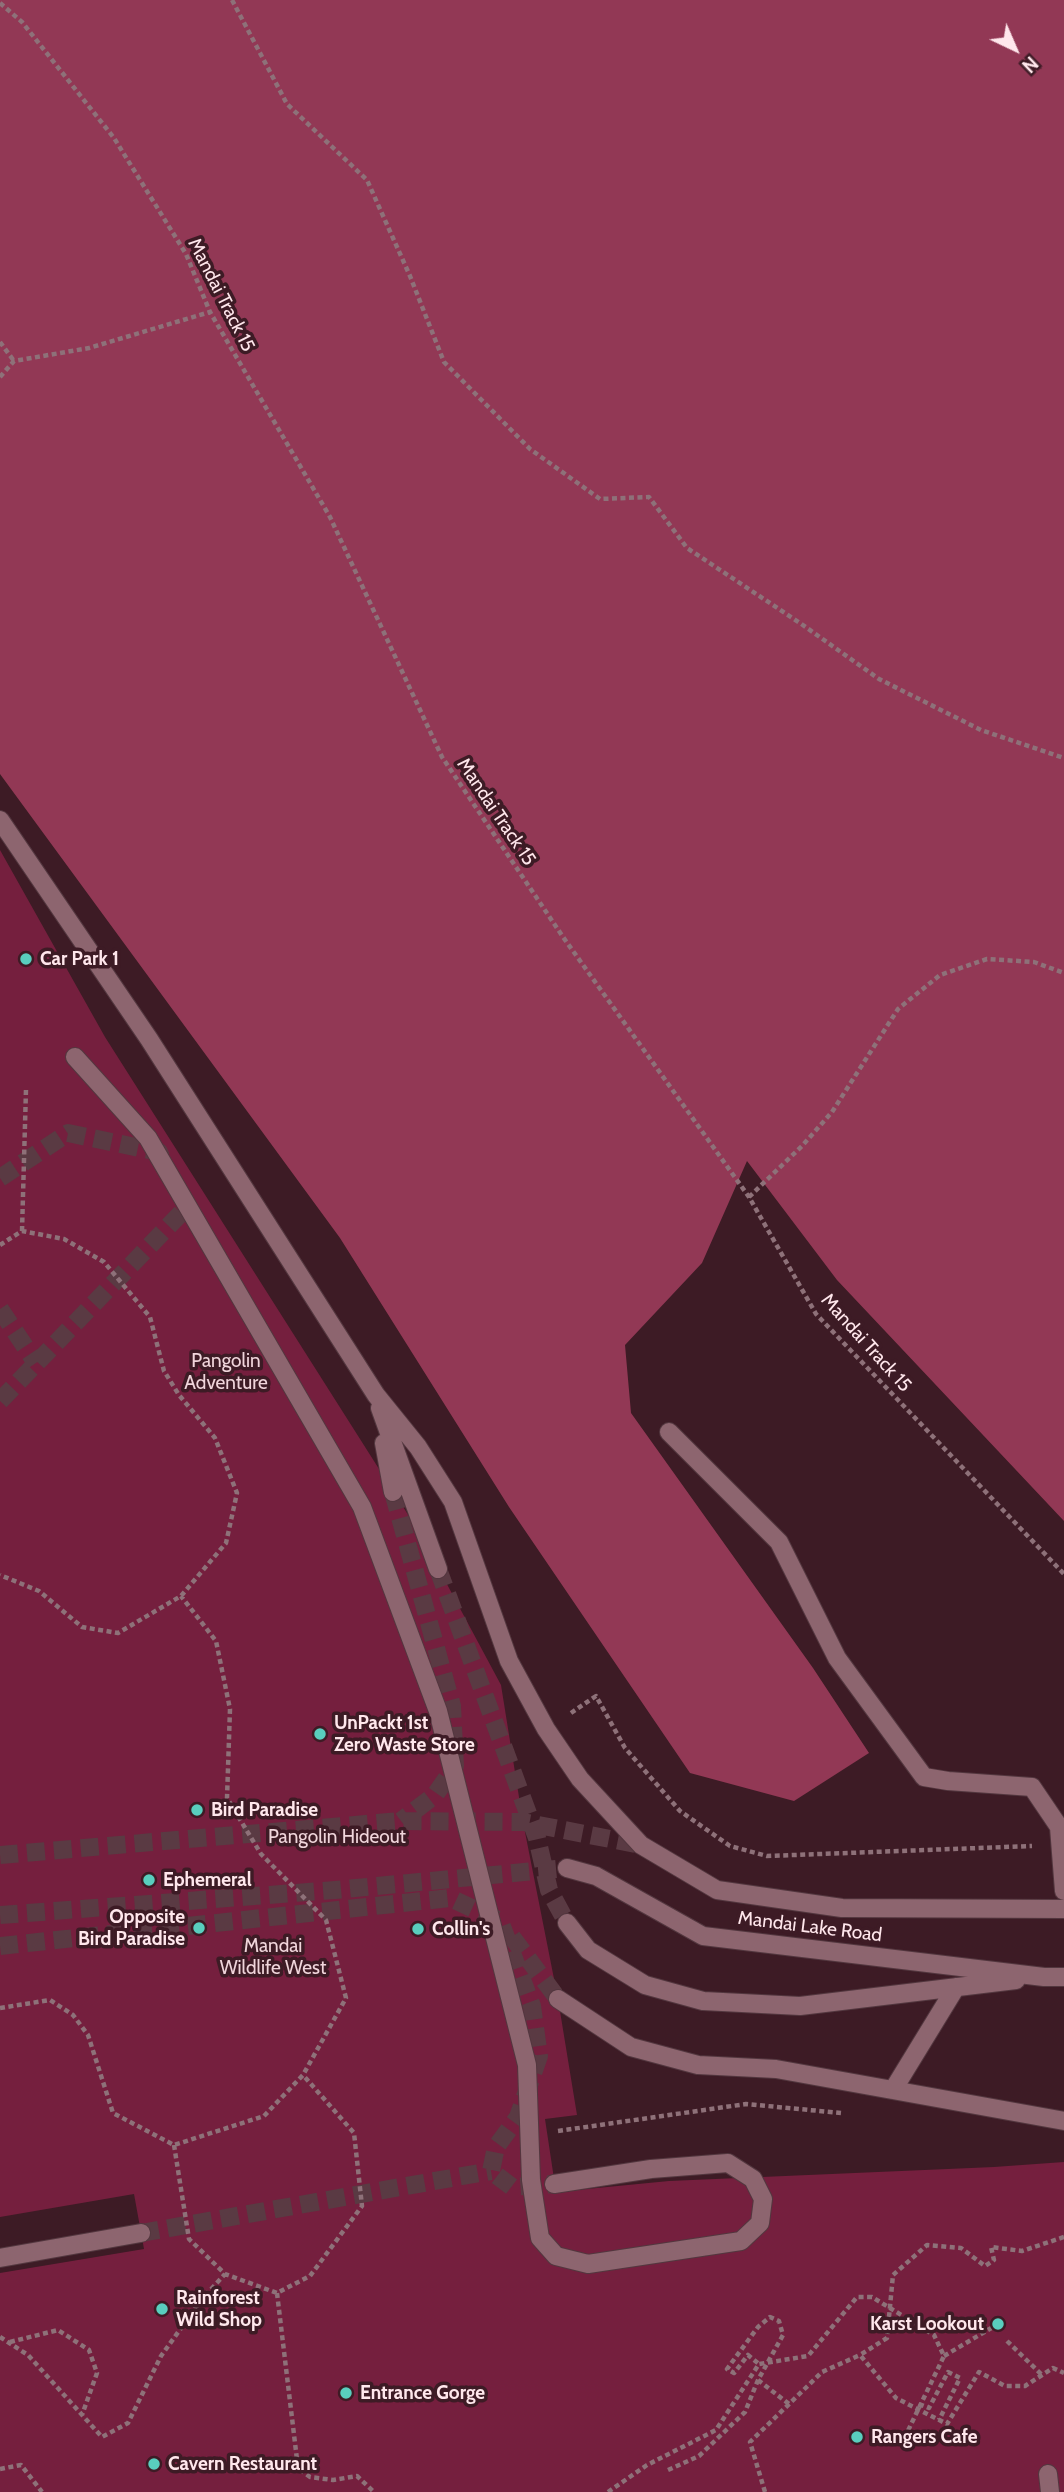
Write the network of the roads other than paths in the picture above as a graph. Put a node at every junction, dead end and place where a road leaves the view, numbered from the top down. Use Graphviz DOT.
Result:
graph roads {
  1 [pos="0,820"];
  2 [pos="75,1056"];
  3 [pos="376,1395"];
  4 [pos="669,1432"];
  5 [pos="393,1492"];
  6 [pos="438,1569"];
  7 [pos="568,1868"];
  8 [pos="1064,1891"];
  9 [pos="1064,1909"];
  10 [pos="567,1923"];
  11 [pos="1044,1977"];
  12 [pos="1064,1977"];
  13 [pos="956,1987"];
  14 [pos="558,1999"];
  15 [pos="894,2090"];
  16 [pos="1064,2121"];
  17 [pos="554,2184"];
  18 [pos="141,2233"];
  19 [pos="0,2258"];
  1 -- 3 [label="street"];
  2 -- 17 [label="street"];
  3 -- 5 [label="street"];
  3 -- 6 [label="street"];
  3 -- 9 [label="street, Mandai Lake Road"];
  4 -- 8 [label="street"];
  7 -- 11 [label="street, Mandai Lake Road"];
  10 -- 13 [label="street"];
  11 -- 12 [label="street, Mandai Lake Road"];
  11 -- 13 [label="street"];
  13 -- 15 [label="street"];
  14 -- 15 [label="street"];
  15 -- 16 [label="street"];
  18 -- 19 [label="street"];
}
